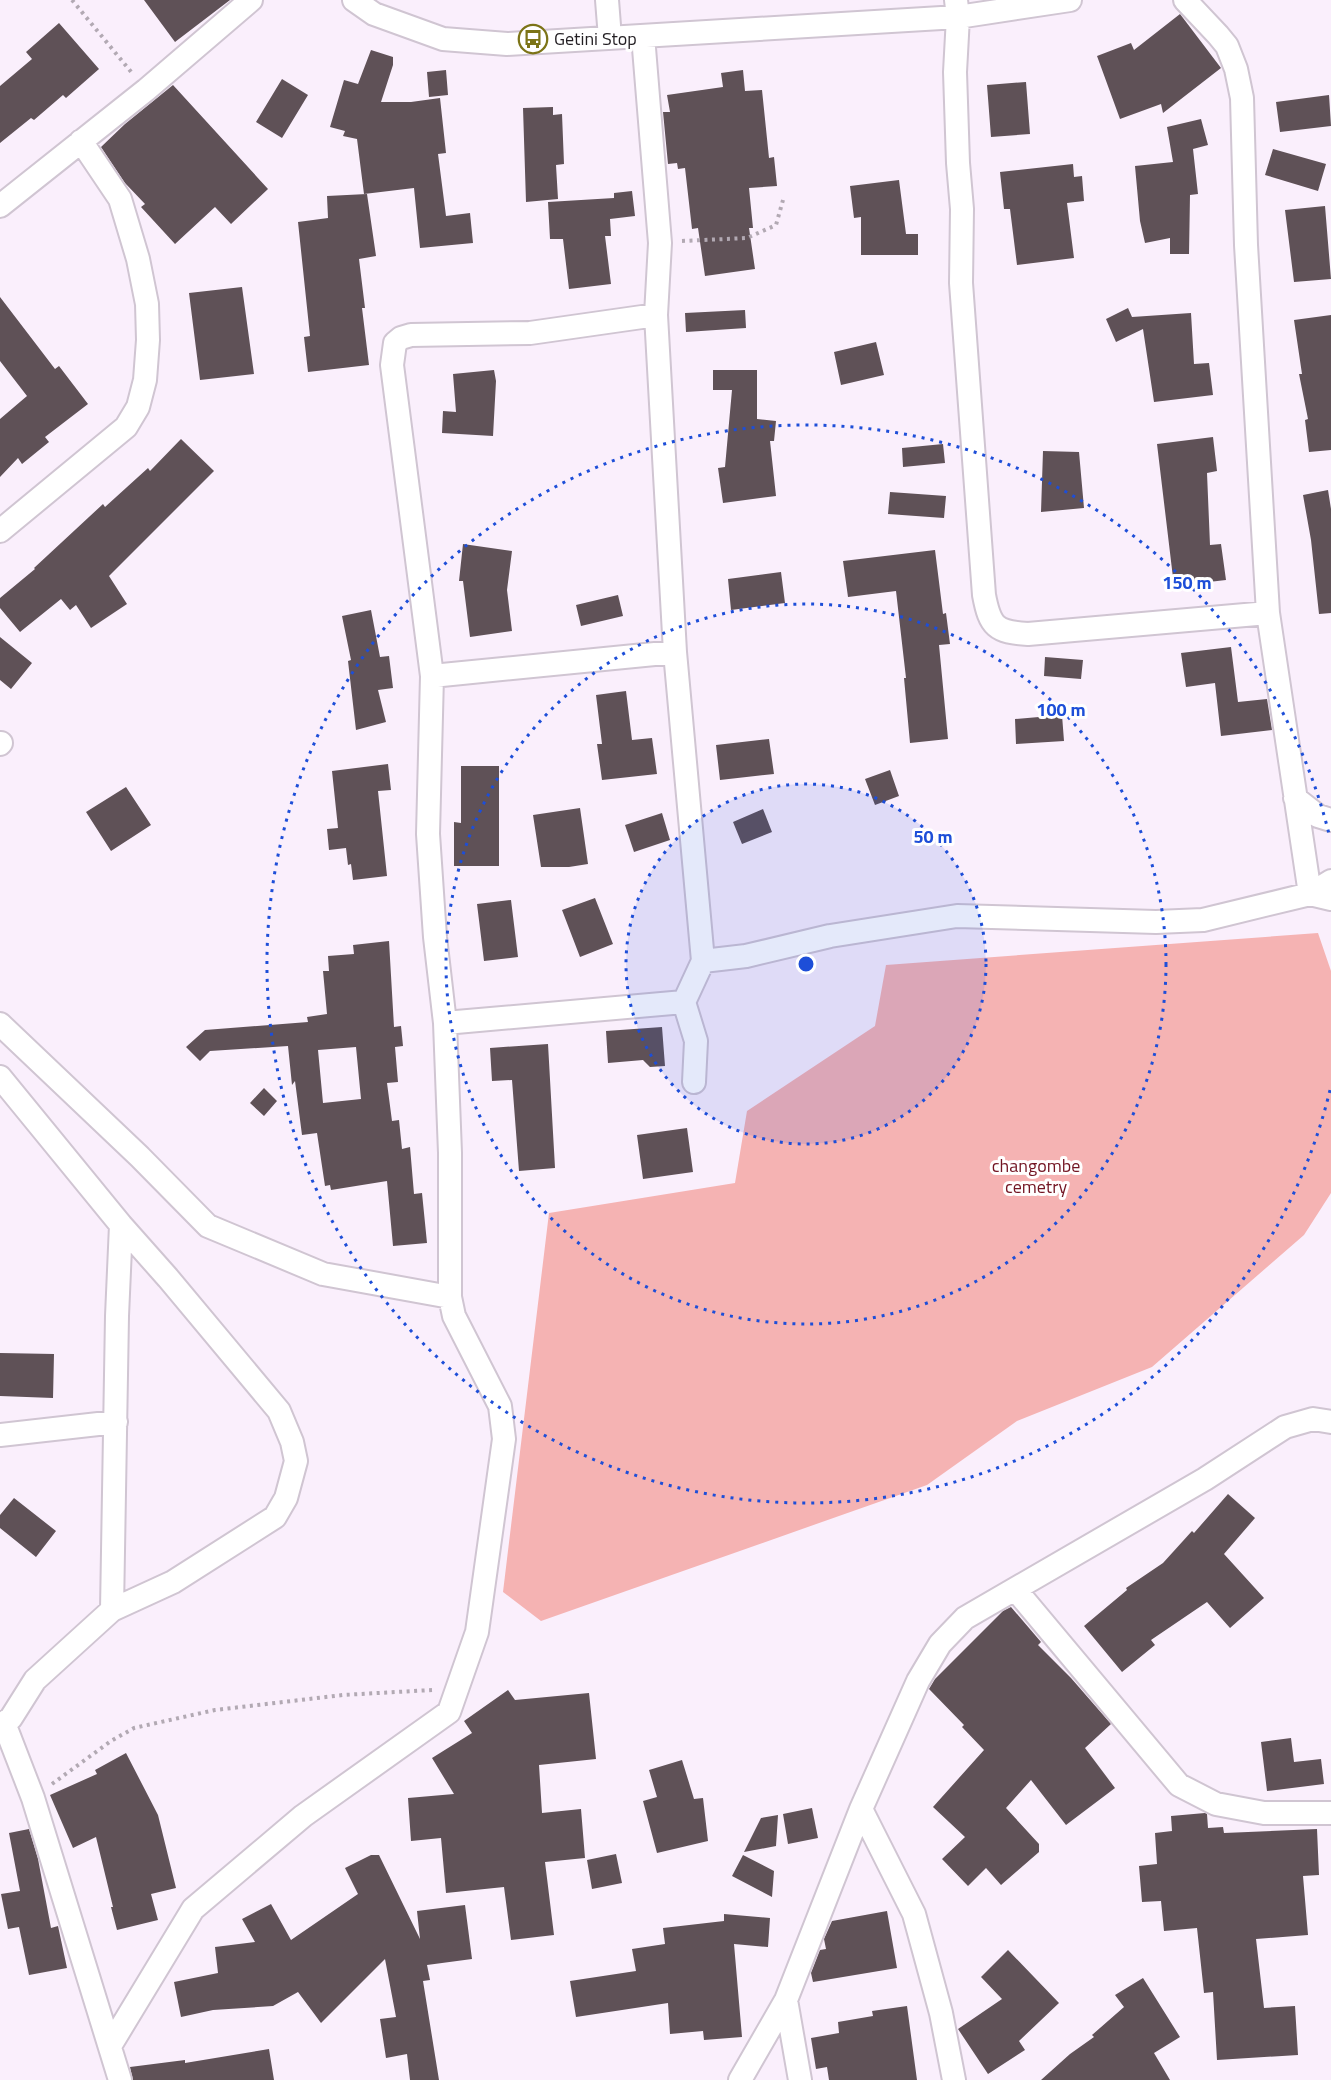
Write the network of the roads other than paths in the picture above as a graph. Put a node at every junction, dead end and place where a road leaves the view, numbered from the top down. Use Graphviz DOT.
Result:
graph roads {
  1 [pos="251,0"];
  2 [pos="354,0"];
  3 [pos="607,0"];
  4 [pos="1070,0"];
  5 [pos="1185,0"];
  6 [pos="957,9"];
  7 [pos="643,36"];
  8 [pos="610,38"];
  9 [pos="81,141"];
  10 [pos="0,206"];
  11 [pos="656,315"];
  12 [pos="0,531"];
  13 [pos="1268,614"];
  14 [pos="675,652"];
  15 [pos="432,676"];
  16 [pos="1295,798"];
  17 [pos="1331,820"];
  18 [pos="1331,881"];
  19 [pos="1321,897"];
  20 [pos="703,961"];
  21 [pos="684,1002"];
  22 [pos="445,1023"];
  23 [pos="0,1024"];
  24 [pos="0,1077"];
  25 [pos="694,1082"];
  26 [pos="121,1225"];
  27 [pos="450,1297"];
  28 [pos="116,1422"];
  29 [pos="1331,1422"];
  30 [pos="0,1435"];
  31 [pos="1015,1589"];
  32 [pos="111,1610"];
  33 [pos="2,1726"];
  34 [pos="861,1809"];
  35 [pos="1331,1813"];
  36 [pos="786,2000"];
  37 [pos="110,2046"];
  38 [pos="120,2080"];
  39 [pos="740,2080"];
  40 [pos="800,2080"];
  41 [pos="954,2080"];
  1 -- 9 [label="street"];
  2 -- 8 [label="street"];
  3 -- 8 [label="street"];
  4 -- 6 [label="street"];
  5 -- 13 [label="street"];
  6 -- 7 [label="street"];
  6 -- 13 [label="street"];
  7 -- 8 [label="street"];
  7 -- 11 [label="street"];
  9 -- 10 [label="street"];
  9 -- 12 [label="street"];
  11 -- 14 [label="street"];
  11 -- 15 [label="street"];
  13 -- 16 [label="street"];
  14 -- 15 [label="street"];
  14 -- 20 [label="street"];
  15 -- 22 [label="street"];
  16 -- 17 [label="street"];
  16 -- 19 [label="street"];
  18 -- 19 [label="street"];
  19 -- 20 [label="street"];
  20 -- 21 [label="street"];
  21 -- 22 [label="street"];
  21 -- 25 [label="street"];
  22 -- 27 [label="street"];
  23 -- 27 [label="street"];
  24 -- 26 [label="street"];
  26 -- 28 [label="street"];
  26 -- 32 [label="street"];
  27 -- 37 [label="street"];
  28 -- 30 [label="street"];
  28 -- 32 [label="street"];
  29 -- 31 [label="street"];
  31 -- 34 [label="street"];
  31 -- 35 [label="street"];
  32 -- 33 [label="street"];
  33 -- 37 [label="street"];
  34 -- 36 [label="street"];
  34 -- 41 [label="street"];
  36 -- 39 [label="street"];
  36 -- 40 [label="street"];
  37 -- 38 [label="street"];
}
